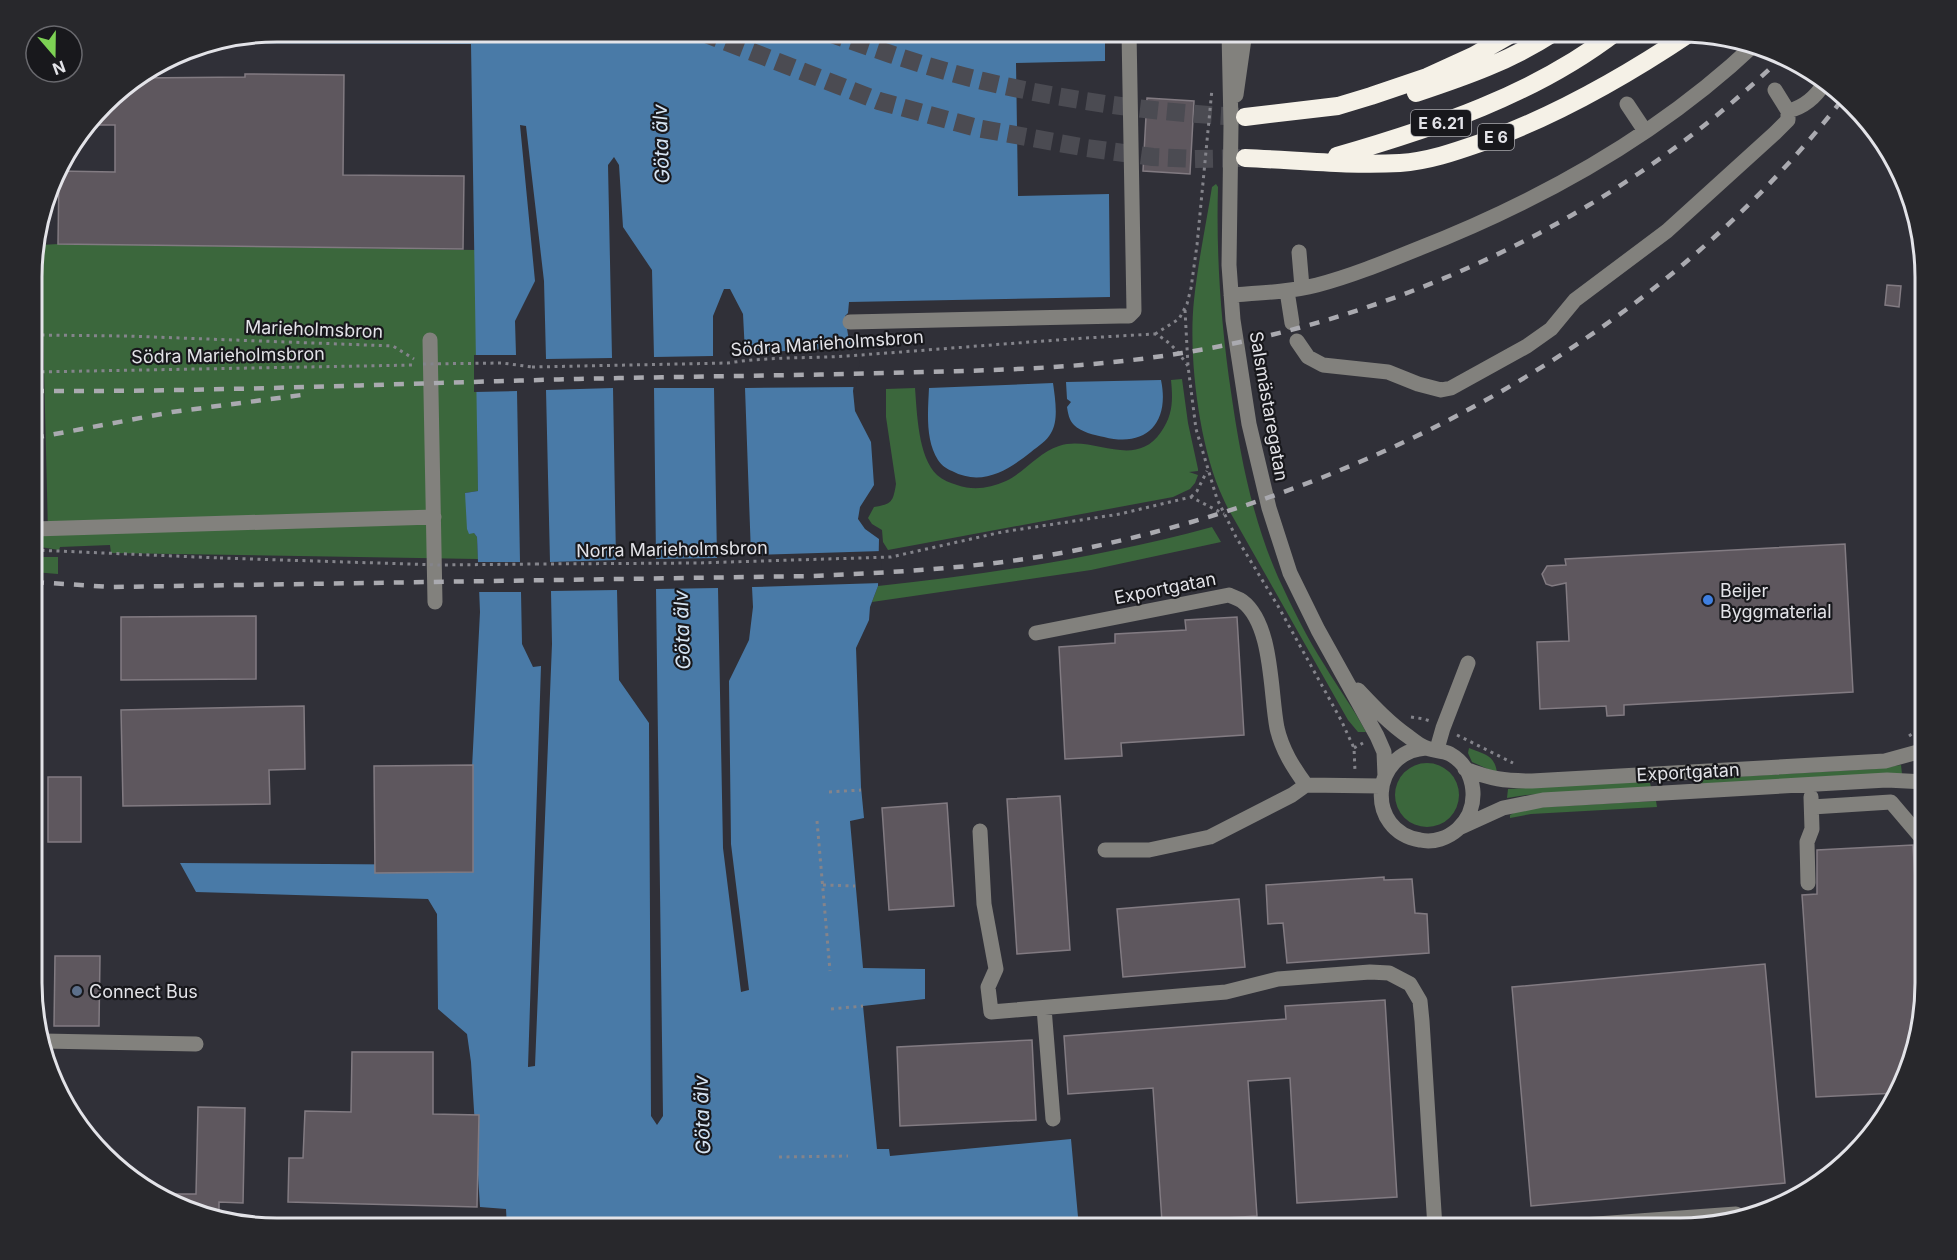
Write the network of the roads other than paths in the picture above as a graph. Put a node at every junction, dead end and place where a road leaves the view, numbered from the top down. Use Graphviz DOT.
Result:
graph roads {
  1 [pos="1129,42"];
  2 [pos="1230,42"];
  3 [pos="1244,42"];
  4 [pos="1498,42"];
  5 [pos="1539,42"];
  6 [pos="1600,42"];
  7 [pos="1672,42"];
  8 [pos="1677,42"];
  9 [pos="1746,52"];
  10 [pos="1656,56"];
  11 [pos="1820,89"];
  12 [pos="1775,90"];
  13 [pos="1627,104"];
  14 [pos="1305,110"];
  15 [pos="1788,111"];
  16 [pos="1238,121"];
  17 [pos="1646,131"];
  18 [pos="1245,158"];
  19 [pos="1320,161"];
  20 [pos="1299,252"];
  21 [pos="1302,287"];
  22 [pos="1287,291"];
  23 [pos="1231,295"];
  24 [pos="850,322"];
  25 [pos="1292,323"];
  26 [pos="430,340"];
  27 [pos="1297,341"];
  28 [pos="434,517"];
  29 [pos="42,529"];
  30 [pos="435,602"];
  31 [pos="1036,633"];
  32 [pos="1468,663"];
  33 [pos="1346,677"];
  34 [pos="1432,749"];
  35 [pos="1915,752"];
  36 [pos="1466,769"];
  37 [pos="1383,781"];
  38 [pos="1915,781"];
  39 [pos="1811,784"];
  40 [pos="1306,785"];
  41 [pos="1812,807"];
  42 [pos="1459,828"];
  43 [pos="1915,830"];
  44 [pos="980,831"];
  45 [pos="1104,850"];
  46 [pos="1808,883"];
  47 [pos="1044,1008"];
  48 [pos="49,1041"];
  49 [pos="196,1044"];
  50 [pos="1053,1119"];
  51 [pos="1711,1216"];
  52 [pos="1434,1218"];
  53 [pos="1684,1218"];
  1 -- 24 [label="street"];
  2 -- 16 [label="street, Salsmästaregatan"];
  3 -- 16 [label="street, Salsmästaregatan"];
  4 -- 14 [label="highway"];
  5 -- 14 [label="highway, E 6.21"];
  6 -- 19 [label="highway, E 6.21"];
  7 -- 10 [label="highway"];
  8 -- 10 [label="highway, E 6"];
  9 -- 17 [label="street"];
  10 -- 19 [label="highway, E 6"];
  11 -- 15 [label="street"];
  12 -- 15 [label="street"];
  13 -- 17 [label="street"];
  14 -- 16 [label="highway, E 6.21"];
  15 -- 27 [label="street"];
  16 -- 23 [label="street, Salsmästaregatan"];
  17 -- 21 [label="street"];
  18 -- 19 [label="highway, E 6.21"];
  20 -- 21 [label="street"];
  21 -- 22 [label="street"];
  22 -- 23 [label="street"];
  22 -- 25 [label="street"];
  23 -- 33 [label="street, Salsmästaregatan"];
  26 -- 28 [label="street"];
  28 -- 29 [label="street"];
  28 -- 30 [label="street"];
  31 -- 40 [label="street, Exportgatan"];
  32 -- 34 [label="street"];
  33 -- 34 [label="street, Salsmästaregatan"];
  33 -- 37 [label="street, Salsmästaregatan"];
  34 -- 36 [label="street, Exportgatan"];
  34 -- 37 [label="street"];
  35 -- 36 [label="street, Exportgatan"];
  36 -- 42 [label="street"];
  37 -- 40 [label="street"];
  37 -- 42 [label="street, Exportgatan"];
  38 -- 39 [label="street, Exportgatan"];
  39 -- 41 [label="street"];
  39 -- 42 [label="street, Exportgatan"];
  40 -- 45 [label="street"];
  41 -- 43 [label="street"];
  41 -- 46 [label="street"];
  44 -- 47 [label="street"];
  47 -- 50 [label="street"];
  47 -- 52 [label="street"];
  48 -- 49 [label="street"];
  51 -- 53 [label="street"];
}
